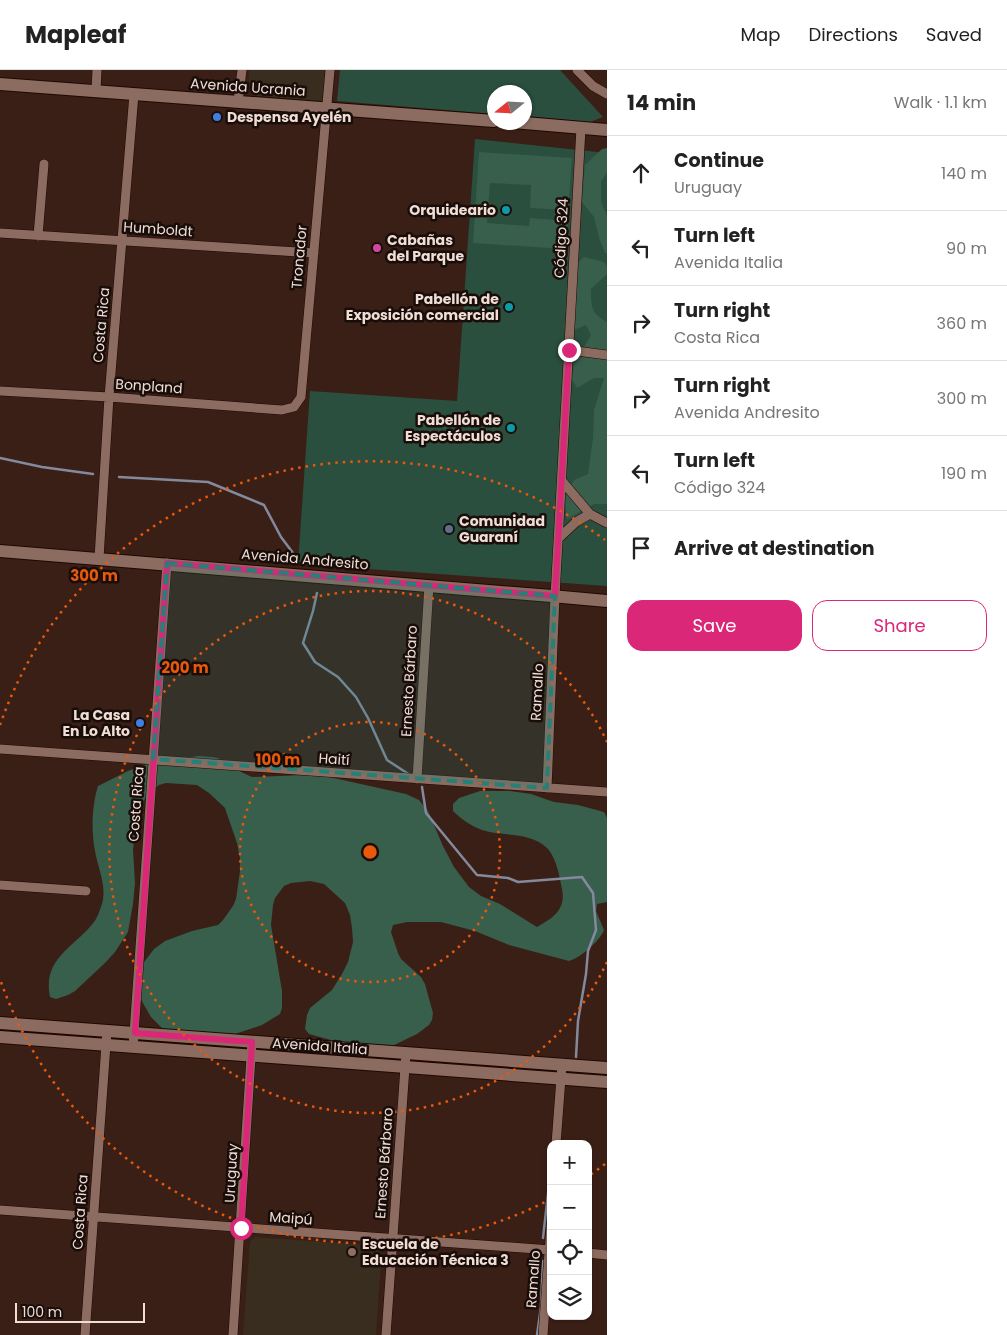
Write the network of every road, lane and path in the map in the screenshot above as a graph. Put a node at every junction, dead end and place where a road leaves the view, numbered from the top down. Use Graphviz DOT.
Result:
graph roads {
  1 [pos="97,70"];
  2 [pos="242,70"];
  3 [pos="330,70"];
  4 [pos="577,70"];
  5 [pos="0,84"];
  6 [pos="96,91"];
  7 [pos="134,94"];
  8 [pos="607,94"];
  9 [pos="238,102"];
  10 [pos="326,108"];
  11 [pos="487,120"];
  12 [pos="532,124"];
  13 [pos="581,128"];
  14 [pos="607,130"];
  15 [pos="44,164"];
  16 [pos="0,233"];
  17 [pos="38,236"];
  18 [pos="121,241"];
  19 [pos="314,253"];
  20 [pos="569,350"];
  21 [pos="607,355"];
  22 [pos="0,390"];
  23 [pos="109,397"];
  24 [pos="294,407"];
  25 [pos="562,481"];
  26 [pos="590,514"];
  27 [pos="607,523"];
  28 [pos="559,538"];
  29 [pos="0,551"];
  30 [pos="99,558"];
  31 [pos="167,563"];
  32 [pos="429,585"];
  33 [pos="555,596"];
  34 [pos="607,601"];
  35 [pos="0,749"];
  36 [pos="153,759"];
  37 [pos="417,779"];
  38 [pos="547,788"];
  39 [pos="607,792"];
  40 [pos="0,885"];
  41 [pos="86,891"];
  42 [pos="0,1023"];
  43 [pos="107,1031"];
  44 [pos="135,1033"];
  45 [pos="0,1037"];
  46 [pos="252,1042"];
  47 [pos="106,1045"];
  48 [pos="133,1047"];
  49 [pos="406,1053"];
  50 [pos="251,1056"];
  51 [pos="562,1065"];
  52 [pos="405,1067"];
  53 [pos="607,1068"];
  54 [pos="561,1079"];
  55 [pos="607,1082"];
  56 [pos="556,1140"];
  57 [pos="0,1210"];
  58 [pos="94,1217"];
  59 [pos="241,1228"];
  60 [pos="393,1239"];
  61 [pos="547,1250"];
  62 [pos="592,1253"];
  63 [pos="607,1255"];
  64 [pos="548,1275"];
  65 [pos="85,1335"];
  66 [pos="234,1335"];
  67 [pos="386,1335"];
  68 [pos="543,1335"];
  1 -- 6 [label="street"];
  2 -- 9 [label="street"];
  3 -- 10 [label="street, Tronador"];
  4 -- 8 [label="street"];
  5 -- 6 [label="main road, Avenida Ucrania"];
  6 -- 7 [label="main road, Avenida Ucrania"];
  7 -- 9 [label="main road, Avenida Ucrania"];
  7 -- 18 [label="street, Costa Rica"];
  9 -- 10 [label="main road, Avenida Ucrania"];
  10 -- 11 [label="main road, Avenida Ucrania"];
  10 -- 19 [label="street, Tronador"];
  12 -- 13 [label="main road"];
  13 -- 14 [label="main road"];
  13 -- 20 [label="street, Código 324"];
  15 -- 17 [label="street"];
  16 -- 17 [label="street, Humboldt"];
  17 -- 18 [label="street, Humboldt"];
  18 -- 19 [label="street, Humboldt"];
  18 -- 23 [label="street, Costa Rica"];
  19 -- 24 [label="street, Tronador"];
  20 -- 21 [label="street"];
  20 -- 25 [label="street, Código 324"];
  22 -- 23 [label="street, Bonpland"];
  23 -- 24 [label="street, Bonpland"];
  23 -- 30 [label="street, Costa Rica"];
  25 -- 26 [label="street"];
  25 -- 28 [label="street, Código 324"];
  26 -- 27 [label="street"];
  26 -- 28 [label="street"];
  28 -- 33 [label="street, Código 324"];
  29 -- 30 [label="main road, Avenida Andresito"];
  30 -- 31 [label="main road, Avenida Andresito"];
  31 -- 32 [label="main road, Avenida Andresito"];
  31 -- 36 [label="street, Costa Rica"];
  32 -- 33 [label="main road, Avenida Andresito"];
  32 -- 37 [label="street, Ernesto Bárbaro"];
  33 -- 34 [label="main road, Avenida Andresito"];
  33 -- 38 [label="street, Ramallo"];
  35 -- 36 [label="street, Haití"];
  36 -- 37 [label="street, Haití"];
  36 -- 44 [label="street, Costa Rica"];
  37 -- 38 [label="street, Haití"];
  38 -- 39 [label="street, Haití"];
  40 -- 41 [label="street"];
  42 -- 43 [label="main road, Avenida Italia"];
  43 -- 44 [label="main road, Avenida Italia"];
  43 -- 47 [label="street, Costa Rica"];
  44 -- 46 [label="main road, Avenida Italia"];
  44 -- 48 [label="street, Costa Rica"];
  45 -- 47 [label="main road, Avenida Italia"];
  46 -- 49 [label="main road, Avenida Italia"];
  46 -- 50 [label="street, Uruguay"];
  47 -- 48 [label="main road, Avenida Italia"];
  47 -- 58 [label="street, Costa Rica"];
  48 -- 50 [label="main road, Avenida Italia"];
  49 -- 51 [label="main road, Avenida Italia"];
  49 -- 52 [label="street, Ernesto Bárbaro"];
  50 -- 52 [label="main road, Avenida Italia"];
  50 -- 59 [label="street, Uruguay"];
  51 -- 53 [label="main road, Avenida Italia"];
  51 -- 54 [label="street"];
  52 -- 54 [label="main road, Avenida Italia"];
  52 -- 60 [label="street, Ernesto Bárbaro"];
  54 -- 55 [label="main road, Avenida Italia"];
  54 -- 56 [label="street"];
  57 -- 58 [label="street, Maipú"];
  58 -- 59 [label="street, Maipú"];
  58 -- 65 [label="street, Costa Rica"];
  59 -- 60 [label="street, Maipú"];
  59 -- 66 [label="street, Uruguay"];
  60 -- 61 [label="street, Maipú"];
  60 -- 67 [label="street, Ernesto Bárbaro"];
  62 -- 63 [label="street"];
  64 -- 68 [label="street, Ramallo"];
}
